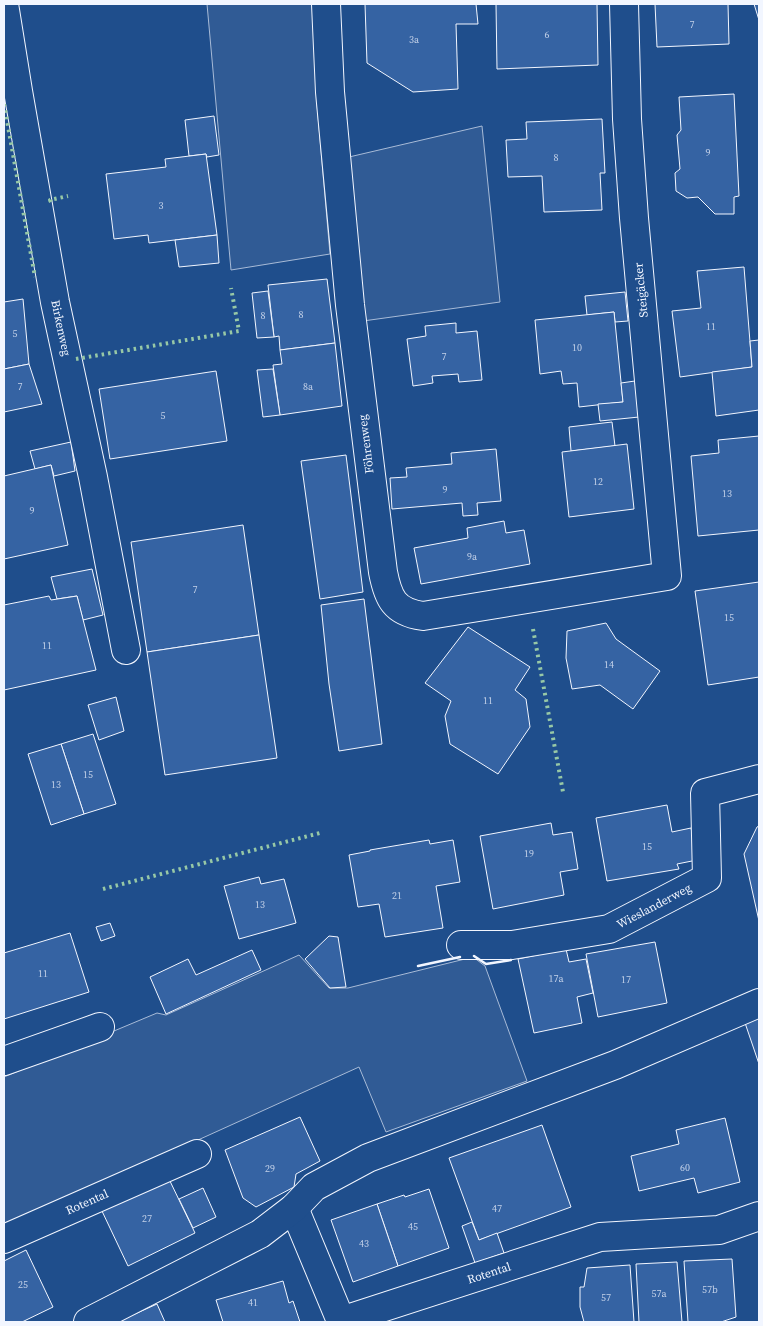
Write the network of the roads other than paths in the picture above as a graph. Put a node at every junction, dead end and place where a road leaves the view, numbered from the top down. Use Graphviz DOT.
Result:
graph roads {
  1 [pos="4,4"];
  2 [pos="326,4"];
  3 [pos="624,4"];
  4 [pos="667,576"];
  5 [pos="126,650"];
  6 [pos="759,779"];
  7 [pos="461,945"];
  8 [pos="759,1003"];
  9 [pos="100,1027"];
  10 [pos="4,1061"];
  11 [pos="197,1154"];
  12 [pos="294,1208"];
  13 [pos="759,1216"];
  14 [pos="4,1239"];
  15 [pos="88,1322"];
  1 -- 5 [label="street, Birkenweg"];
  2 -- 4 [label="street, Föhrenweg"];
  3 -- 4 [label="street, Steigäcker"];
  6 -- 7 [label="street, Wieslanderweg"];
  8 -- 12 [label="street"];
  9 -- 10 [label="street"];
  11 -- 14 [label="street, Rotental"];
  12 -- 13 [label="street, Rotental"];
  12 -- 15 [label="street"];
}
